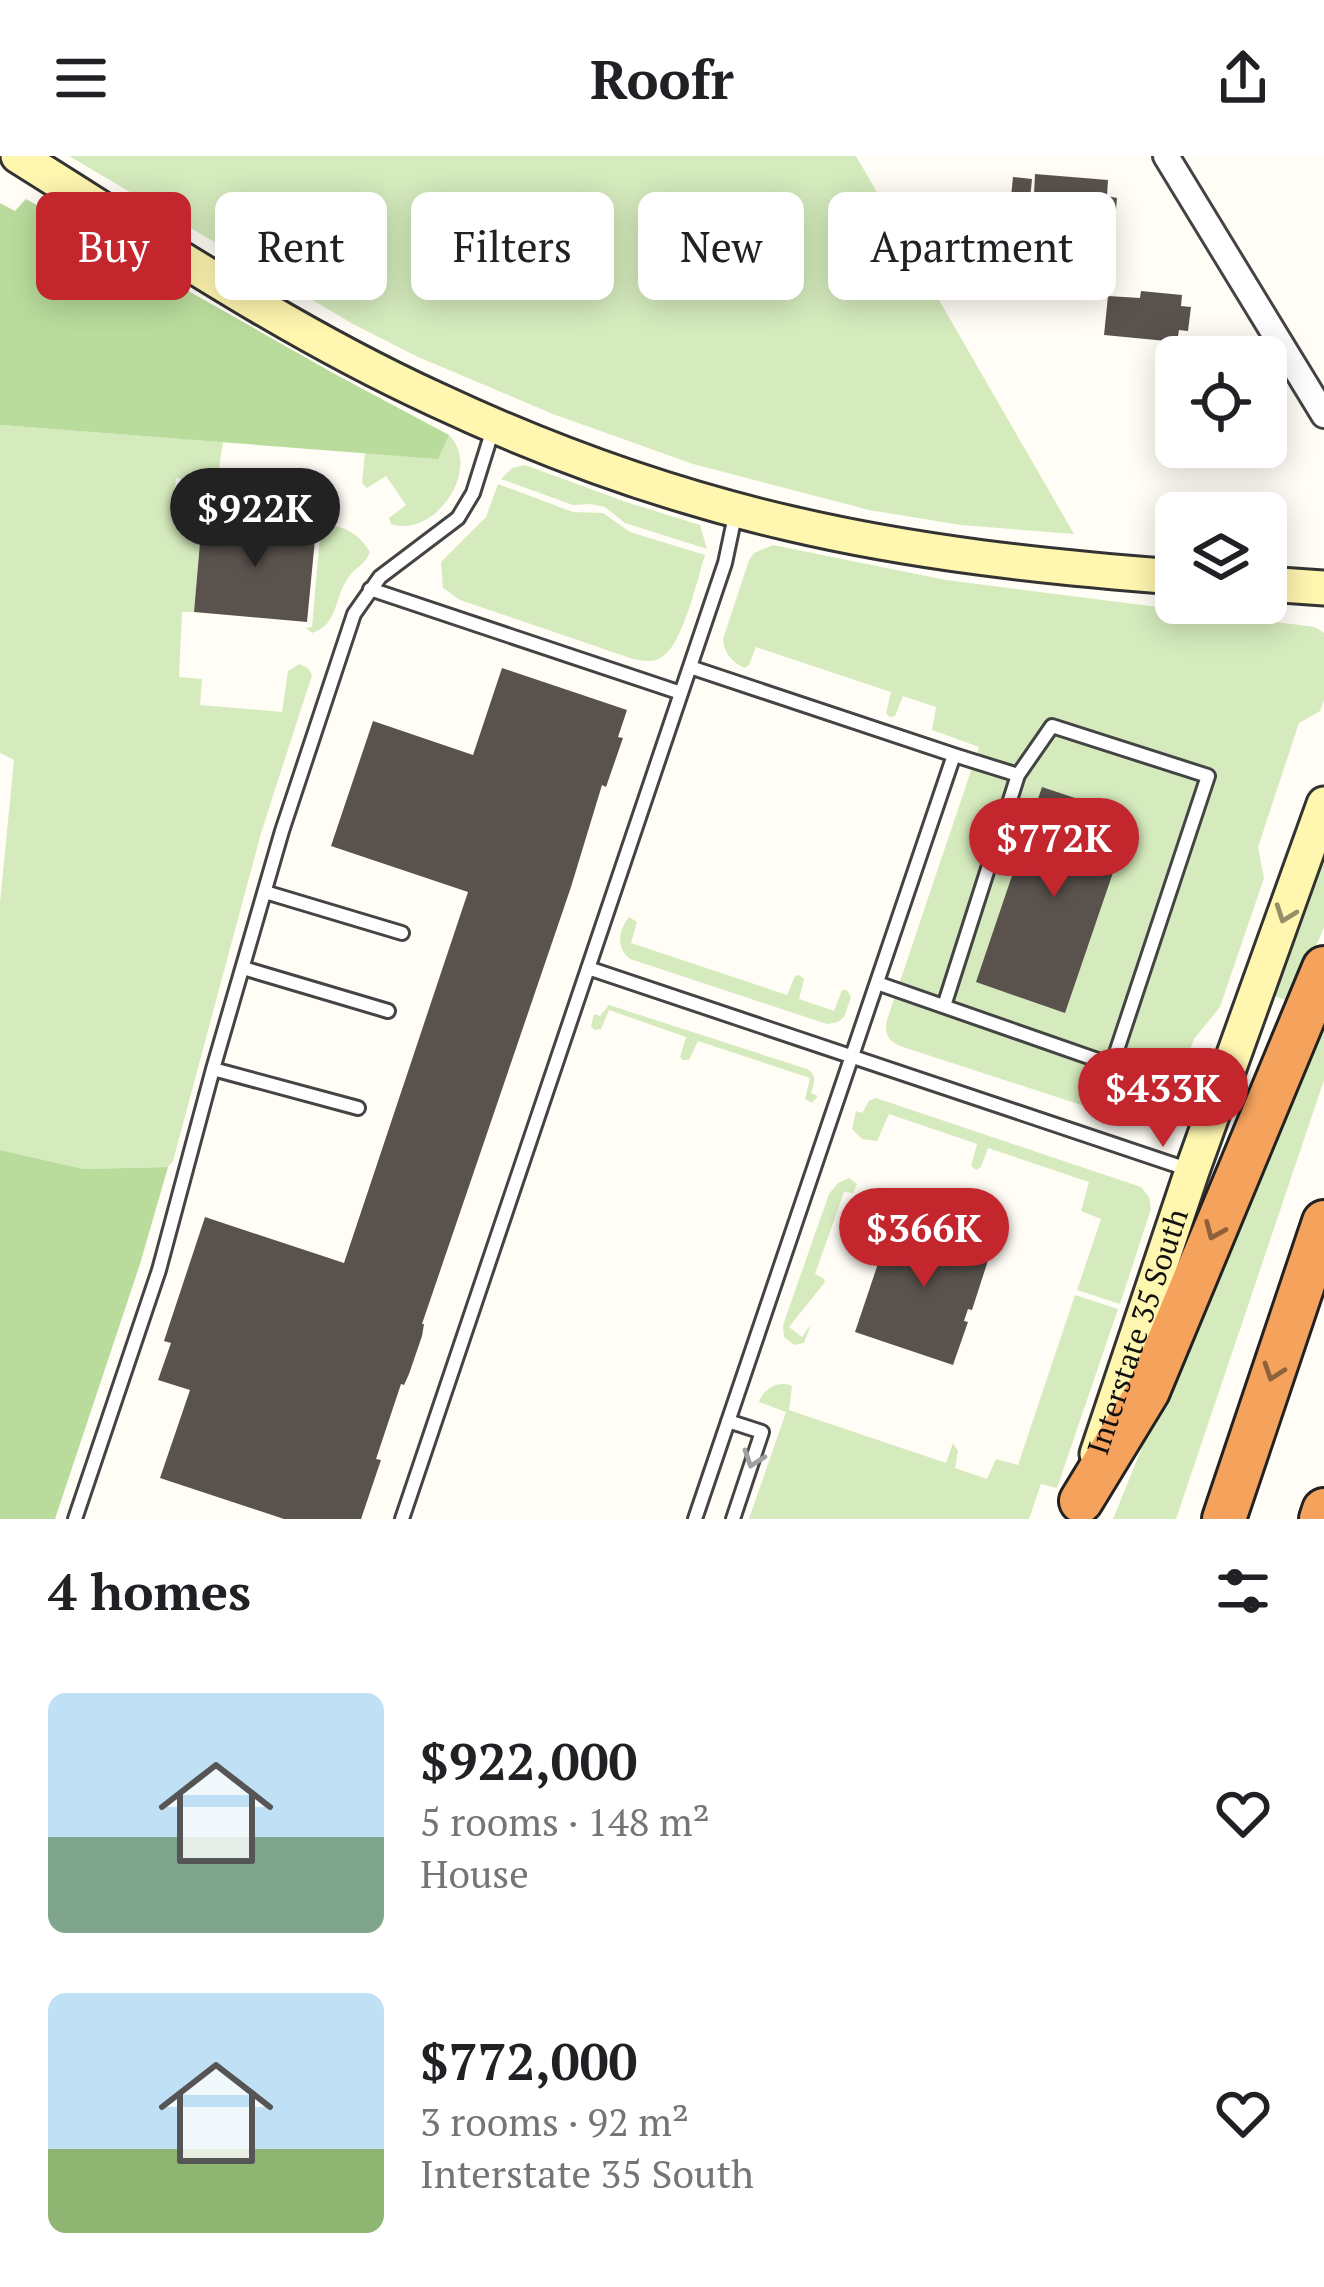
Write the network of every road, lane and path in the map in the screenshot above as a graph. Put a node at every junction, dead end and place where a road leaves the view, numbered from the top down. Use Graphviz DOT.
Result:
graph roads {
  1 [pos="18,156"];
  2 [pos="1166,156"];
  3 [pos="1324,415"];
  4 [pos="494,425"];
  5 [pos="737,510"];
  6 [pos="1155,576"];
  7 [pos="1287,585"];
  8 [pos="1324,588"];
  9 [pos="370,589"];
  10 [pos="690,667"];
  11 [pos="681,693"];
  12 [pos="954,755"];
  13 [pos="1018,775"];
  14 [pos="1324,804"];
  15 [pos="265,892"];
  16 [pos="402,933"];
  17 [pos="243,968"];
  18 [pos="588,968"];
  19 [pos="1324,968"];
  20 [pos="877,983"];
  21 [pos="944,1006"];
  22 [pos="388,1011"];
  23 [pos="851,1057"];
  24 [pos="213,1069"];
  25 [pos="358,1108"];
  26 [pos="1192,1171"];
  27 [pos="1324,1222"];
  28 [pos="728,1421"];
  29 [pos="1078,1510"];
  30 [pos="1324,1510"];
  31 [pos="75,1519"];
  32 [pos="402,1519"];
  33 [pos="695,1519"];
  34 [pos="733,1519"];
  35 [pos="1224,1519"];
  36 [pos="1321,1519"];
  1 -- 4 [label="main road"];
  2 -- 3 [label="street"];
  4 -- 5 [label="main road"];
  4 -- 9 [label="lane"];
  5 -- 6 [label="main road"];
  5 -- 10 [label="lane"];
  7 -- 8 [label="main road"];
  9 -- 11 [label="lane"];
  9 -- 15 [label="lane"];
  10 -- 11 [label="lane"];
  10 -- 12 [label="lane"];
  11 -- 18 [label="lane"];
  12 -- 13 [label="lane"];
  12 -- 20 [label="lane"];
  13 -- 21 [label="lane"];
  13 -- 21 [label="lane"];
  14 -- 26 [label="main road, Interstate 35 South, one-way"];
  15 -- 16 [label="lane"];
  15 -- 17 [label="lane"];
  17 -- 22 [label="lane"];
  17 -- 24 [label="lane"];
  18 -- 23 [label="lane"];
  18 -- 32 [label="lane"];
  19 -- 29 [label="highway, one-way"];
  20 -- 21 [label="lane"];
  20 -- 23 [label="lane"];
  23 -- 26 [label="lane"];
  23 -- 28 [label="lane"];
  24 -- 25 [label="lane"];
  24 -- 31 [label="lane"];
  26 -- 29 [label="main road, Interstate 35 South"];
  27 -- 35 [label="highway, one-way"];
  28 -- 33 [label="lane"];
  28 -- 34 [label="lane, one-way"];
  30 -- 36 [label="highway"];
}
